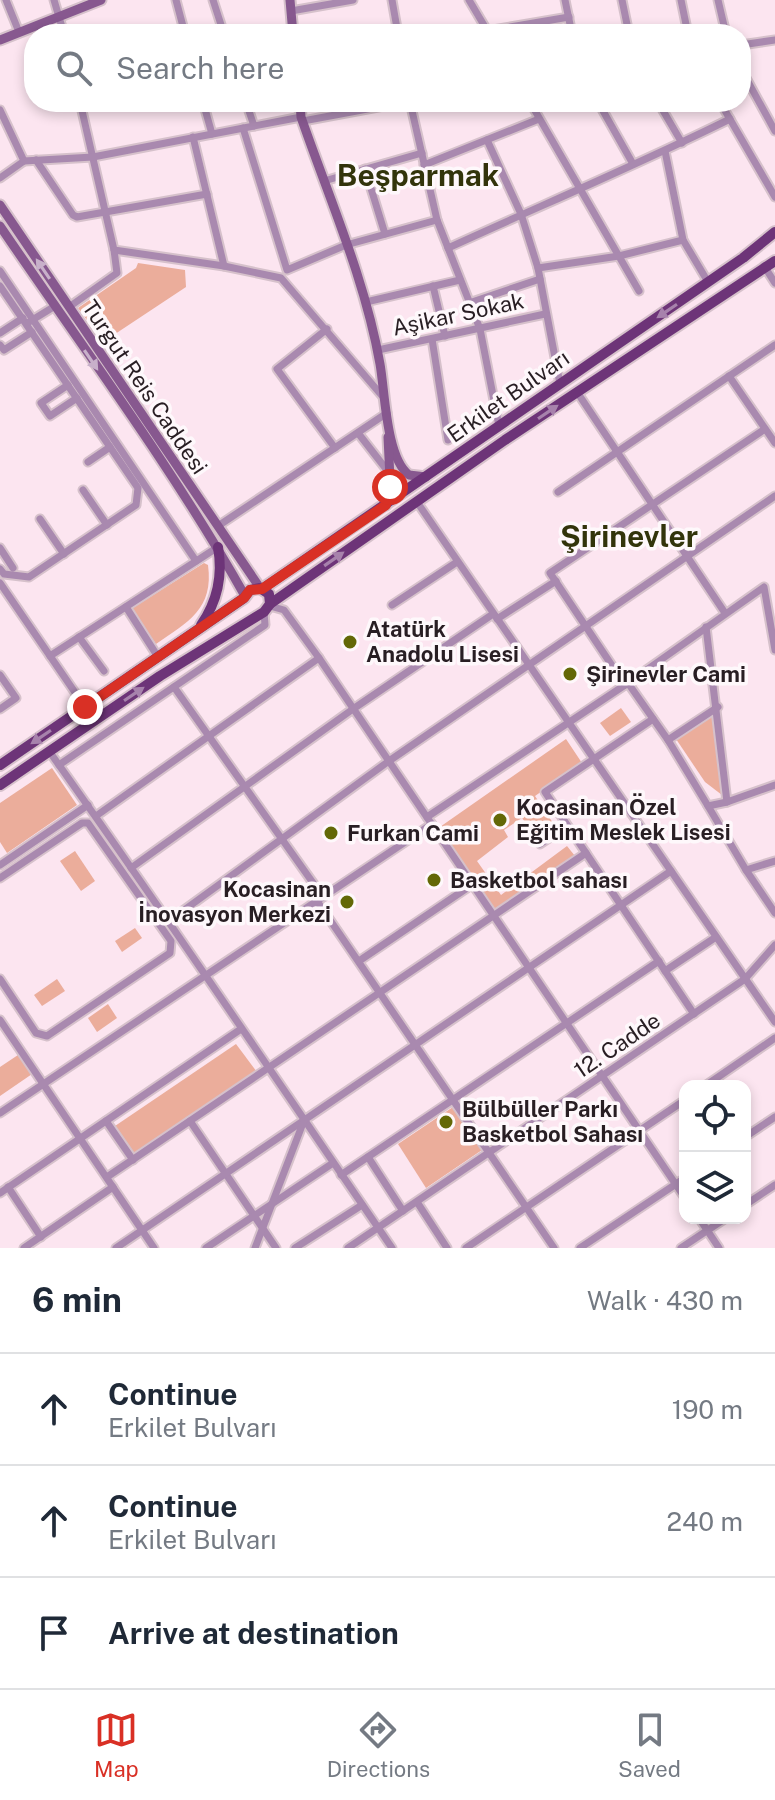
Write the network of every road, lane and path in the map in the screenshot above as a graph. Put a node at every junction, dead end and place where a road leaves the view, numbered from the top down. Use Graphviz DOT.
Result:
graph roads {
  1 [pos="6,0"];
  2 [pos="54,0"];
  3 [pos="101,0"];
  4 [pos="176,0"];
  5 [pos="213,0"];
  6 [pos="353,0"];
  7 [pos="392,0"];
  8 [pos="469,0"];
  9 [pos="565,0"];
  10 [pos="622,0"];
  11 [pos="681,0"];
  12 [pos="718,0"];
  13 [pos="290,6"];
  14 [pos="60,16"];
  15 [pos="569,17"];
  16 [pos="47,24"];
  17 [pos="62,24"];
  18 [pos="182,24"];
  19 [pos="221,24"];
  20 [pos="396,24"];
  21 [pos="483,24"];
  22 [pos="531,24"];
  23 [pos="570,24"];
  24 [pos="627,24"];
  25 [pos="686,24"];
  26 [pos="724,24"];
  27 [pos="24,31"];
  28 [pos="19,32"];
  29 [pos="0,40"];
  30 [pos="775,40"];
  31 [pos="751,44"];
  32 [pos="751,87"];
  33 [pos="0,110"];
  34 [pos="82,112"];
  35 [pos="206,112"];
  36 [pos="249,112"];
  37 [pos="301,112"];
  38 [pos="346,112"];
  39 [pos="411,112"];
  40 [pos="535,112"];
  41 [pos="604,112"];
  42 [pos="664,112"];
  43 [pos="726,112"];
  44 [pos="302,119"];
  45 [pos="539,119"];
  46 [pos="730,119"];
  47 [pos="254,126"];
  48 [pos="243,128"];
  49 [pos="775,131"];
  50 [pos="212,134"];
  51 [pos="193,137"];
  52 [pos="487,140"];
  53 [pos="682,143"];
  54 [pos="665,151"];
  55 [pos="422,153"];
  56 [pos="93,157"];
  57 [pos="36,160"];
  58 [pos="24,161"];
  59 [pos="633,164"];
  60 [pos="424,165"];
  61 [pos="365,169"];
  62 [pos="0,178"];
  63 [pos="324,181"];
  64 [pos="579,187"];
  65 [pos="207,194"];
  66 [pos="775,197"];
  67 [pos="0,205"];
  68 [pos="105,213"];
  69 [pos="521,214"];
  70 [pos="437,220"];
  71 [pos="0,226"];
  72 [pos="775,232"];
  73 [pos="385,234"];
  74 [pos="683,240"];
  75 [pos="346,245"];
  76 [pos="448,248"];
  77 [pos="114,250"];
  78 [pos="619,256"];
  79 [pos="775,261"];
  80 [pos="224,266"];
  81 [pos="764,266"];
  82 [pos="538,268"];
  83 [pos="287,270"];
  84 [pos="0,271"];
  85 [pos="281,278"];
  86 [pos="540,279"];
  87 [pos="460,280"];
  88 [pos="708,282"];
  89 [pos="775,283"];
  90 [pos="0,286"];
  91 [pos="433,286"];
  92 [pos="639,291"];
  93 [pos="366,302"];
  94 [pos="469,303"];
  95 [pos="55,306"];
  96 [pos="69,307"];
  97 [pos="545,314"];
  98 [pos="28,324"];
  99 [pos="327,329"];
  100 [pos="480,329"];
  101 [pos="0,333"];
  102 [pos="445,336"];
  103 [pos="432,339"];
  104 [pos="0,345"];
  105 [pos="775,345"];
  106 [pos="378,350"];
  107 [pos="729,376"];
  108 [pos="560,384"];
  109 [pos="68,385"];
  110 [pos="577,392"];
  111 [pos="77,398"];
  112 [pos="386,400"];
  113 [pos="387,413"];
  114 [pos="499,426"];
  115 [pos="765,429"];
  116 [pos="358,433"];
  117 [pos="448,440"];
  118 [pos="775,443"];
  119 [pos="110,447"];
  120 [pos="335,448"];
  121 [pos="617,452"];
  122 [pos="88,462"];
  123 [pos="390,474"];
  124 [pos="426,477"];
  125 [pos="83,490"];
  126 [pos="558,492"];
  127 [pos="775,496"];
  128 [pos="417,502"];
  129 [pos="386,505"];
  130 [pos="653,505"];
  131 [pos="40,519"];
  132 [pos="107,525"];
  133 [pos="218,526"];
  134 [pos="218,547"];
  135 [pos="0,548"];
  136 [pos="64,554"];
  137 [pos="687,556"];
  138 [pos="196,561"];
  139 [pos="457,562"];
  140 [pos="13,568"];
  141 [pos="0,569"];
  142 [pos="556,581"];
  143 [pos="0,583"];
  144 [pos="261,588"];
  145 [pos="245,597"];
  146 [pos="392,605"];
  147 [pos="126,607"];
  148 [pos="266,609"];
  149 [pos="725,613"];
  150 [pos="495,616"];
  151 [pos="585,626"];
  152 [pos="706,627"];
  153 [pos="197,631"];
  154 [pos="79,637"];
  155 [pos="775,650"];
  156 [pos="50,656"];
  157 [pos="158,657"];
  158 [pos="319,658"];
  159 [pos="529,665"];
  160 [pos="104,671"];
  161 [pos="0,675"];
  162 [pos="626,684"];
  163 [pos="174,687"];
  164 [pos="85,707"];
  165 [pos="718,707"];
  166 [pos="0,709"];
  167 [pos="353,709"];
  168 [pos="653,719"];
  169 [pos="568,722"];
  170 [pos="209,737"];
  171 [pos="668,740"];
  172 [pos="49,751"];
  173 [pos="594,759"];
  174 [pos="389,761"];
  175 [pos="0,765"];
  176 [pos="59,765"];
  177 [pos="0,785"];
  178 [pos="775,785"];
  179 [pos="244,787"];
  180 [pos="727,802"];
  181 [pos="88,805"];
  182 [pos="708,806"];
  183 [pos="96,816"];
  184 [pos="430,821"];
  185 [pos="567,826"];
  186 [pos="281,839"];
  187 [pos="540,844"];
  188 [pos="586,853"];
  189 [pos="775,861"];
  190 [pos="0,865"];
  191 [pos="131,868"];
  192 [pos="746,870"];
  193 [pos="671,871"];
  194 [pos="0,878"];
  195 [pos="473,884"];
  196 [pos="320,899"];
  197 [pos="621,906"];
  198 [pos="775,913"];
  199 [pos="494,915"];
  200 [pos="169,921"];
  201 [pos="716,937"];
  202 [pos="775,945"];
  203 [pos="359,961"];
  204 [pos="659,961"];
  205 [pos="531,968"];
  206 [pos="665,971"];
  207 [pos="206,974"];
  208 [pos="0,979"];
  209 [pos="745,979"];
  210 [pos="380,992"];
  211 [pos="694,1014"];
  212 [pos="0,1020"];
  213 [pos="775,1022"];
  214 [pos="567,1023"];
  215 [pos="241,1029"];
  216 [pos="775,1038"];
  217 [pos="416,1045"];
  218 [pos="268,1068"];
  219 [pos="603,1077"];
  220 [pos="714,1080"];
  221 [pos="43,1083"];
  222 [pos="453,1100"];
  223 [pos="679,1104"];
  224 [pos="0,1113"];
  225 [pos="775,1117"];
  226 [pos="106,1121"];
  227 [pos="190,1121"];
  228 [pos="304,1121"];
  229 [pos="640,1131"];
  230 [pos="751,1133"];
  231 [pos="81,1139"];
  232 [pos="489,1153"];
  233 [pos="368,1157"];
  234 [pos="133,1160"];
  235 [pos="333,1163"];
  236 [pos="226,1174"];
  237 [pos="341,1175"];
  238 [pos="107,1177"];
  239 [pos="679,1182"];
  240 [pos="676,1184"];
  241 [pos="775,1185"];
  242 [pos="8,1187"];
  243 [pos="113,1187"];
  244 [pos="679,1189"];
  245 [pos="0,1193"];
  246 [pos="751,1201"];
  247 [pos="417,1202"];
  248 [pos="272,1204"];
  249 [pos="362,1205"];
  250 [pos="526,1208"];
  251 [pos="403,1211"];
  252 [pos="254,1216"];
  253 [pos="703,1224"];
  254 [pos="716,1224"];
  255 [pos="262,1228"];
  256 [pos="378,1228"];
  257 [pos="142,1230"];
  258 [pos="707,1230"];
  259 [pos="41,1237"];
  260 [pos="445,1247"];
  261 [pos="24,1248"];
  262 [pos="116,1248"];
  263 [pos="154,1248"];
  264 [pos="206,1248"];
  265 [pos="254,1248"];
  266 [pos="276,1248"];
  267 [pos="295,1248"];
  268 [pos="348,1248"];
  269 [pos="392,1248"];
  270 [pos="466,1248"];
  271 [pos="554,1248"];
  272 [pos="580,1248"];
  273 [pos="681,1248"];
  274 [pos="719,1248"];
  1 -- 28 [label="street"];
  2 -- 14 [label="street"];
  3 -- 14 [label="street"];
  4 -- 18 [label="street"];
  5 -- 19 [label="street"];
  6 -- 13 [label="street"];
  7 -- 20 [label="street"];
  8 -- 21 [label="street"];
  9 -- 15 [label="street"];
  10 -- 24 [label="street"];
  11 -- 25 [label="street"];
  12 -- 26 [label="street"];
  14 -- 16 [label="street"];
  14 -- 17 [label="street"];
  15 -- 22 [label="street"];
  15 -- 23 [label="street"];
  27 -- 28 [label="street"];
  28 -- 29 [label="street"];
  30 -- 31 [label="street"];
  32 -- 49 [label="street"];
  33 -- 58 [label="street"];
  34 -- 56 [label="street"];
  35 -- 50 [label="street"];
  36 -- 47 [label="street"];
  37 -- 44 [label="street"];
  38 -- 44 [label="street"];
  39 -- 55 [label="street"];
  40 -- 45 [label="street"];
  41 -- 59 [label="street"];
  42 -- 53 [label="street"];
  43 -- 46 [label="street"];
  44 -- 47 [label="street"];
  44 -- 63 [label="street"];
  45 -- 52 [label="street"];
  45 -- 64 [label="street"];
  46 -- 53 [label="street"];
  46 -- 66 [label="street"];
  47 -- 48 [label="street"];
  48 -- 50 [label="street"];
  48 -- 83 [label="street"];
  50 -- 51 [label="street"];
  51 -- 56 [label="street"];
  51 -- 65 [label="street"];
  52 -- 60 [label="street"];
  52 -- 69 [label="street"];
  53 -- 54 [label="street"];
  54 -- 59 [label="street"];
  54 -- 74 [label="street"];
  55 -- 60 [label="street"];
  55 -- 61 [label="street"];
  56 -- 57 [label="street"];
  56 -- 68 [label="street"];
  57 -- 58 [label="street"];
  57 -- 68 [label="street"];
  58 -- 62 [label="street"];
  59 -- 64 [label="street"];
  60 -- 70 [label="street"];
  61 -- 63 [label="street"];
  61 -- 73 [label="street"];
  63 -- 75 [label="street"];
  64 -- 69 [label="street"];
  64 -- 78 [label="street"];
  65 -- 68 [label="street"];
  65 -- 80 [label="street"];
  96 -- 67 [label="street, Turgut Reis Caddesi, one-way"];
  68 -- 77 [label="street"];
  69 -- 76 [label="street"];
  69 -- 82 [label="street"];
  70 -- 73 [label="street"];
  70 -- 76 [label="street"];
  71 -- 95 [label="street, Turgut Reis Caddesi"];
  72 -- 88 [label="main road, Erkilet Bulvarı"];
  73 -- 75 [label="street"];
  74 -- 78 [label="street"];
  74 -- 88 [label="street"];
  75 -- 83 [label="street"];
  75 -- 93 [label="street"];
  76 -- 87 [label="street"];
  77 -- 80 [label="street"];
  77 -- 96 [label="street"];
  78 -- 82 [label="street"];
  78 -- 92 [label="street"];
  79 -- 81 [label="main road, Erkilet Bulvarı"];
  80 -- 85 [label="street"];
  81 -- 89 [label="street"];
  81 -- 110 [label="main road, Erkilet Bulvarı"];
  82 -- 86 [label="street"];
  83 -- 85 [label="street"];
  84 -- 98 [label="street"];
  85 -- 99 [label="street"];
  86 -- 94 [label="street"];
  86 -- 97 [label="street"];
  87 -- 91 [label="street"];
  87 -- 94 [label="street"];
  88 -- 108 [label="main road, Erkilet Bulvarı, one-way"];
  90 -- 98 [label="street"];
  91 -- 93 [label="street"];
  91 -- 102 [label="street"];
  93 -- 106 [label="street"];
  94 -- 100 [label="street"];
  95 -- 98 [label="street"];
  95 -- 134 [label="street, Turgut Reis Caddesi, one-way"];
  96 -- 133 [label="street, Turgut Reis Caddesi"];
  97 -- 100 [label="street, Aşikar Sokak"];
  97 -- 108 [label="street"];
  98 -- 101 [label="street"];
  98 -- 104 [label="street"];
  98 -- 109 [label="street"];
  98 -- 138 [label="street"];
  99 -- 112 [label="street"];
  99 -- 120 [label="street"];
  100 -- 102 [label="street, Aşikar Sokak"];
  100 -- 114 [label="street"];
  102 -- 103 [label="street, Aşikar Sokak"];
  103 -- 106 [label="street, Aşikar Sokak"];
  103 -- 117 [label="street"];
  105 -- 107 [label="street"];
  106 -- 112 [label="street"];
  107 -- 115 [label="street"];
  107 -- 121 [label="street"];
  108 -- 114 [label="main road, Erkilet Bulvarı"];
  109 -- 111 [label="street"];
  109 -- 111 [label="street"];
  110 -- 121 [label="street"];
  128 -- 110 [label="main road, Erkilet Bulvarı, one-way"];
  111 -- 119 [label="street"];
  112 -- 113 [label="street"];
  113 -- 116 [label="street"];
  113 -- 123 [label="street"];
  113 -- 124 [label="street"];
  114 -- 124 [label="main road, Erkilet Bulvarı"];
  115 -- 118 [label="street"];
  115 -- 130 [label="street"];
  116 -- 120 [label="street"];
  116 -- 123 [label="street"];
  119 -- 122 [label="street"];
  119 -- 132 [label="street"];
  120 -- 133 [label="street"];
  121 -- 126 [label="street"];
  121 -- 130 [label="street"];
  123 -- 129 [label="street"];
  124 -- 129 [label="main road, Erkilet Bulvarı"];
  125 -- 132 [label="street"];
  127 -- 137 [label="street"];
  128 -- 139 [label="street"];
  148 -- 128 [label="main road, Erkilet Bulvarı, one-way"];
  129 -- 144 [label="main road, Erkilet Bulvarı"];
  130 -- 137 [label="street"];
  130 -- 142 [label="street"];
  131 -- 136 [label="street"];
  132 -- 136 [label="street"];
  133 -- 144 [label="street, Turgut Reis Caddesi"];
  134 -- 138 [label="street"];
  134 -- 145 [label="street, Turgut Reis Caddesi"];
  134 -- 153 [label="main road"];
  135 -- 140 [label="street"];
  136 -- 141 [label="street"];
  137 -- 149 [label="street"];
  137 -- 151 [label="street"];
  138 -- 147 [label="street"];
  139 -- 146 [label="street"];
  139 -- 150 [label="street"];
  142 -- 150 [label="street"];
  142 -- 151 [label="street"];
  143 -- 156 [label="street"];
  144 -- 145 [label="main road"];
  144 -- 148 [label="main road"];
  145 -- 148 [label="main road"];
  145 -- 153 [label="main road"];
  147 -- 154 [label="street"];
  147 -- 157 [label="street"];
  148 -- 158 [label="street"];
  148 -- 163 [label="street"];
  172 -- 148 [label="main road, Erkilet Bulvarı, one-way"];
  149 -- 152 [label="street"];
  149 -- 155 [label="street"];
  150 -- 159 [label="street"];
  150 -- 167 [label="street"];
  151 -- 159 [label="street"];
  151 -- 162 [label="street"];
  152 -- 162 [label="street"];
  152 -- 165 [label="street"];
  153 -- 157 [label="main road"];
  154 -- 156 [label="street"];
  154 -- 160 [label="street"];
  156 -- 164 [label="street"];
  157 -- 164 [label="main road"];
  158 -- 167 [label="street"];
  158 -- 170 [label="street"];
  159 -- 169 [label="street"];
  159 -- 174 [label="street"];
  161 -- 166 [label="street"];
  162 -- 168 [label="street"];
  162 -- 169 [label="street"];
  163 -- 170 [label="street"];
  163 -- 176 [label="street"];
  164 -- 175 [label="main road, one-way"];
  165 -- 171 [label="street"];
  165 -- 180 [label="street"];
  167 -- 174 [label="street"];
  167 -- 179 [label="street"];
  168 -- 171 [label="street"];
  168 -- 173 [label="street"];
  169 -- 173 [label="street"];
  169 -- 184 [label="street"];
  170 -- 179 [label="street"];
  170 -- 183 [label="street"];
  171 -- 182 [label="street"];
  172 -- 176 [label="street"];
  172 -- 177 [label="main road, Erkilet Bulvarı"];
  173 -- 185 [label="street"];
  173 -- 193 [label="street"];
  174 -- 184 [label="street"];
  174 -- 186 [label="street"];
  176 -- 181 [label="street"];
  178 -- 180 [label="street"];
  179 -- 186 [label="street"];
  179 -- 191 [label="street"];
  180 -- 182 [label="street"];
  181 -- 183 [label="street"];
  181 -- 190 [label="street"];
  182 -- 192 [label="street"];
  183 -- 191 [label="street"];
  184 -- 195 [label="street"];
  184 -- 196 [label="street"];
  185 -- 187 [label="street"];
  185 -- 188 [label="street"];
  186 -- 196 [label="street"];
  186 -- 200 [label="street"];
  188 -- 197 [label="street"];
  188 -- 199 [label="street"];
  189 -- 192 [label="street"];
  191 -- 200 [label="street"];
  192 -- 198 [label="street"];
  193 -- 197 [label="street"];
  193 -- 201 [label="street"];
  194 -- 208 [label="street"];
  195 -- 199 [label="street"];
  195 -- 203 [label="street"];
  196 -- 203 [label="street"];
  196 -- 207 [label="street"];
  197 -- 204 [label="street"];
  197 -- 205 [label="street"];
  199 -- 205 [label="street"];
  199 -- 210 [label="street"];
  200 -- 207 [label="street"];
  201 -- 206 [label="street"];
  201 -- 209 [label="street"];
  202 -- 209 [label="street, 12. Cadde"];
  203 -- 210 [label="street"];
  204 -- 206 [label="street"];
  204 -- 214 [label="street"];
  205 -- 214 [label="street"];
  205 -- 217 [label="street"];
  206 -- 211 [label="street"];
  207 -- 215 [label="street"];
  207 -- 221 [label="street"];
  209 -- 211 [label="street, 12. Cadde"];
  209 -- 213 [label="street"];
  210 -- 217 [label="street"];
  210 -- 218 [label="street"];
  211 -- 219 [label="street, 12. Cadde"];
  212 -- 221 [label="street"];
  214 -- 219 [label="street"];
  214 -- 222 [label="street"];
  215 -- 218 [label="street"];
  215 -- 226 [label="street"];
  216 -- 220 [label="street"];
  217 -- 222 [label="street"];
  217 -- 228 [label="street"];
  218 -- 227 [label="street"];
  218 -- 228 [label="street"];
  219 -- 229 [label="street"];
  219 -- 232 [label="street, 12. Cadde"];
  221 -- 224 [label="street"];
  221 -- 231 [label="street"];
  222 -- 232 [label="street"];
  222 -- 233 [label="street"];
  223 -- 229 [label="street"];
  225 -- 230 [label="street"];
  226 -- 231 [label="street"];
  226 -- 234 [label="street"];
  227 -- 234 [label="street"];
  227 -- 236 [label="street"];
  228 -- 235 [label="street"];
  228 -- 236 [label="street"];
  228 -- 248 [label="street"];
  229 -- 240 [label="street"];
  229 -- 250 [label="street"];
  231 -- 238 [label="street"];
  231 -- 242 [label="street"];
  232 -- 247 [label="street, 12. Cadde"];
  232 -- 250 [label="street"];
  233 -- 237 [label="street"];
  233 -- 251 [label="street"];
  234 -- 238 [label="street"];
  235 -- 237 [label="street"];
  235 -- 248 [label="street"];
  236 -- 252 [label="street"];
  236 -- 257 [label="street"];
  237 -- 249 [label="street"];
  238 -- 243 [label="street"];
  239 -- 240 [label="street"];
  240 -- 244 [label="street"];
  240 -- 272 [label="street"];
  241 -- 246 [label="street"];
  242 -- 245 [label="street"];
  242 -- 259 [label="street"];
  243 -- 257 [label="street"];
  243 -- 259 [label="street"];
  247 -- 251 [label="street, 12. Cadde"];
  247 -- 260 [label="street"];
  248 -- 252 [label="street"];
  248 -- 255 [label="street"];
  249 -- 256 [label="street"];
  249 -- 267 [label="street"];
  250 -- 270 [label="street"];
  250 -- 271 [label="street"];
  251 -- 256 [label="street, 12. Cadde"];
  252 -- 255 [label="street"];
  252 -- 264 [label="street"];
  253 -- 258 [label="street"];
  254 -- 258 [label="street"];
  255 -- 265 [label="street"];
  255 -- 266 [label="street"];
  256 -- 268 [label="street, 12. Cadde"];
  256 -- 269 [label="street"];
  257 -- 262 [label="street"];
  257 -- 263 [label="street"];
  258 -- 273 [label="street"];
  258 -- 274 [label="street"];
  259 -- 261 [label="street"];
}
